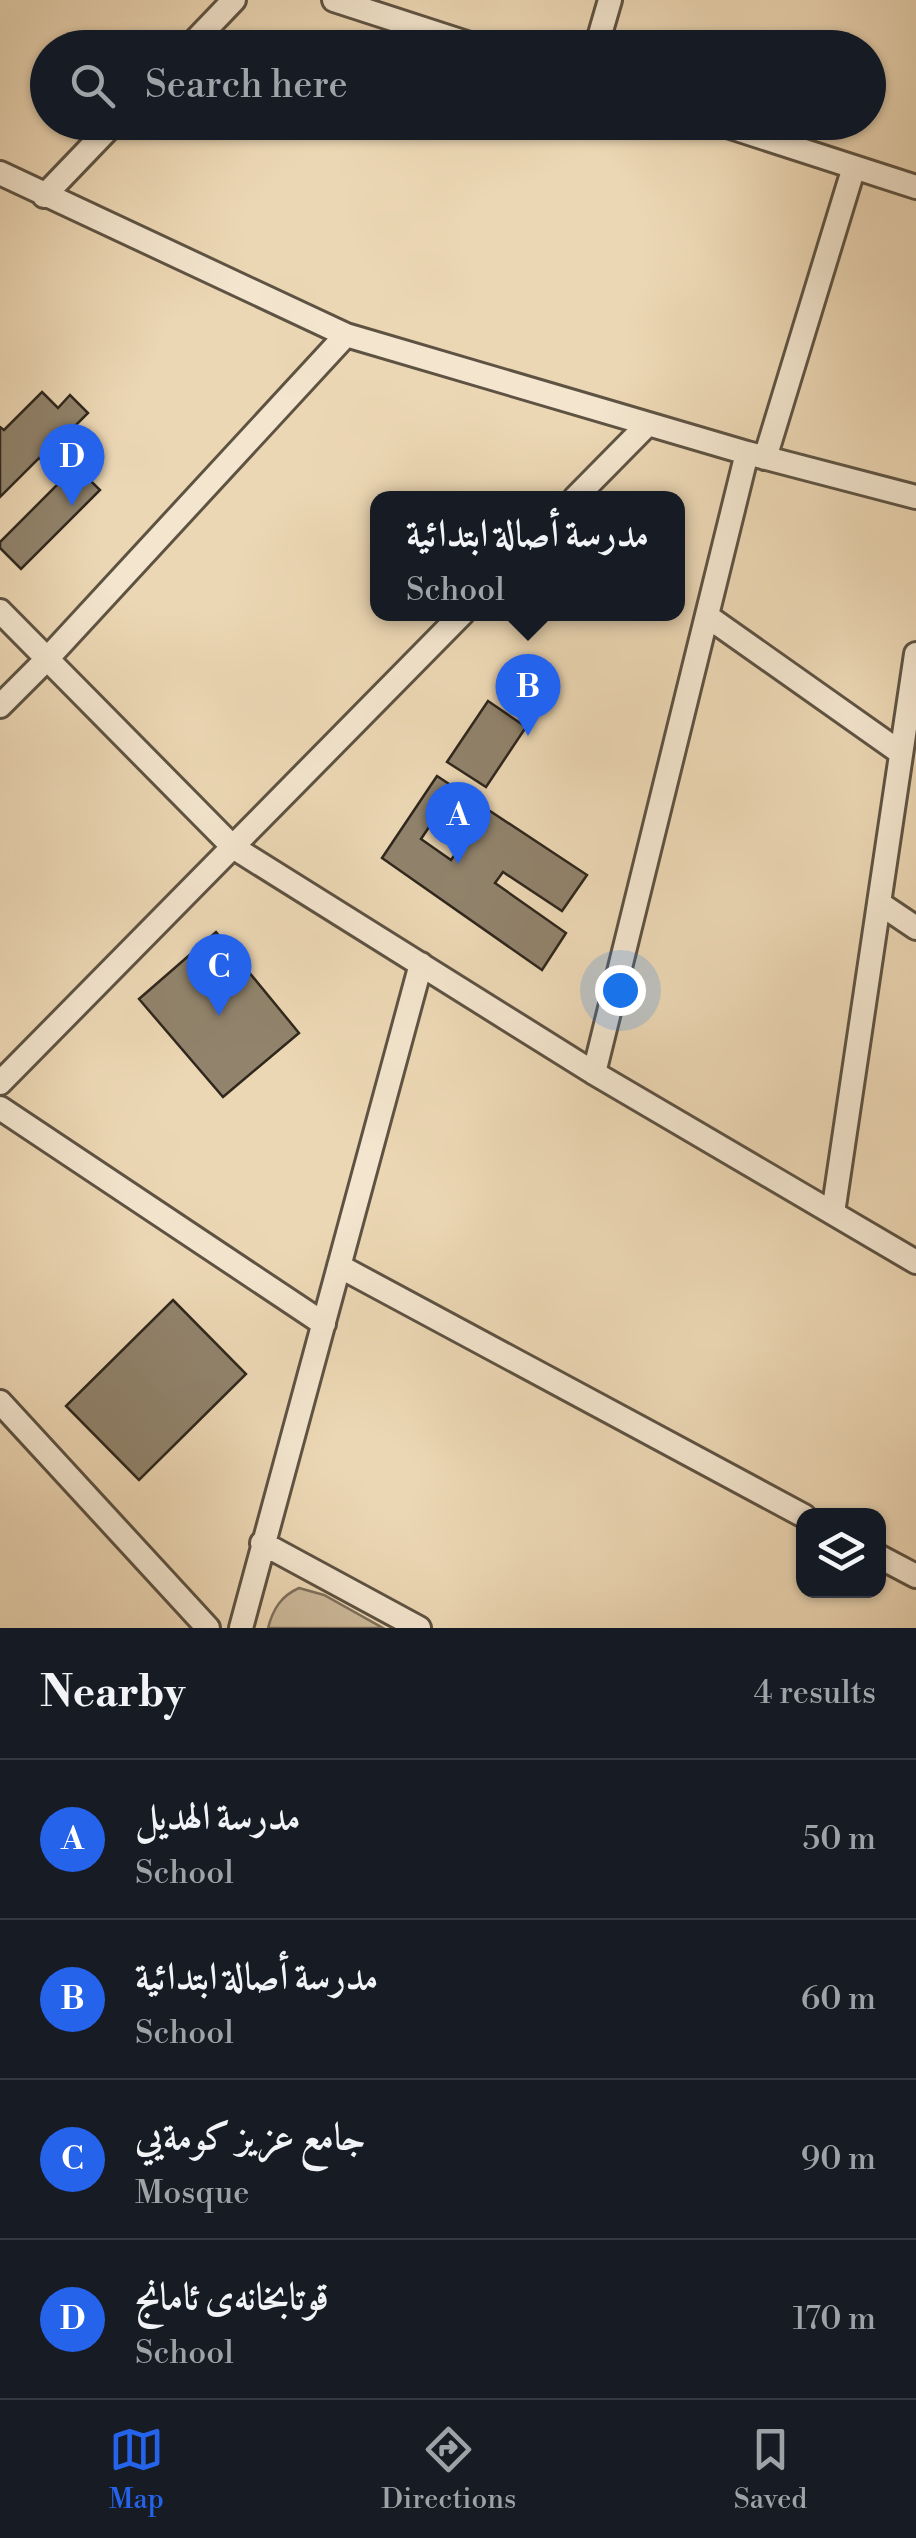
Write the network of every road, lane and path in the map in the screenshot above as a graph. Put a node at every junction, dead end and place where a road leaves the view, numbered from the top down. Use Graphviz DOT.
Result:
graph roads {
  1 [pos="234,0"];
  2 [pos="334,0"];
  3 [pos="610,0"];
  4 [pos="205,30"];
  5 [pos="426,30"];
  6 [pos="601,30"];
  7 [pos="98,140"];
  8 [pos="771,140"];
  9 [pos="854,167"];
  10 [pos="0,173"];
  11 [pos="916,187"];
  12 [pos="44,196"];
  13 [pos="346,335"];
  14 [pos="648,424"];
  15 [pos="756,455"];
  16 [pos="582,491"];
  17 [pos="916,497"];
  18 [pos="0,611"];
  19 [pos="707,616"];
  20 [pos="455,621"];
  21 [pos="916,654"];
  22 [pos="47,659"];
  23 [pos="0,706"];
  24 [pos="901,753"];
  25 [pos="233,847"];
  26 [pos="879,903"];
  27 [pos="916,928"];
  28 [pos="420,964"];
  29 [pos="594,1073"];
  30 [pos="0,1083"];
  31 [pos="0,1108"];
  32 [pos="833,1214"];
  33 [pos="916,1262"];
  34 [pos="339,1266"];
  35 [pos="324,1324"];
  36 [pos="0,1402"];
  37 [pos="796,1512"];
  38 [pos="262,1543"];
  39 [pos="886,1560"];
  40 [pos="916,1576"];
  41 [pos="208,1628"];
  42 [pos="241,1628"];
  43 [pos="419,1628"];
  1 -- 4 [label="street"];
  2 -- 5 [label="street"];
  3 -- 6 [label="street"];
  7 -- 12 [label="street"];
  8 -- 9 [label="street"];
  9 -- 11 [label="street"];
  9 -- 15 [label="street"];
  10 -- 12 [label="street"];
  12 -- 13 [label="street"];
  13 -- 14 [label="street"];
  13 -- 22 [label="street"];
  14 -- 15 [label="street"];
  14 -- 16 [label="street"];
  15 -- 17 [label="street"];
  15 -- 19 [label="street"];
  18 -- 22 [label="street"];
  19 -- 24 [label="street"];
  19 -- 29 [label="street"];
  20 -- 25 [label="street"];
  21 -- 24 [label="street"];
  22 -- 23 [label="street"];
  22 -- 25 [label="street"];
  24 -- 26 [label="street"];
  25 -- 28 [label="street"];
  25 -- 30 [label="street"];
  26 -- 27 [label="street"];
  26 -- 32 [label="street"];
  28 -- 29 [label="street"];
  28 -- 34 [label="street"];
  29 -- 32 [label="street"];
  31 -- 35 [label="street"];
  32 -- 33 [label="street"];
  34 -- 35 [label="street"];
  34 -- 37 [label="street"];
  35 -- 38 [label="street"];
  36 -- 41 [label="street"];
  38 -- 42 [label="street"];
  38 -- 43 [label="street"];
  39 -- 40 [label="street"];
}
